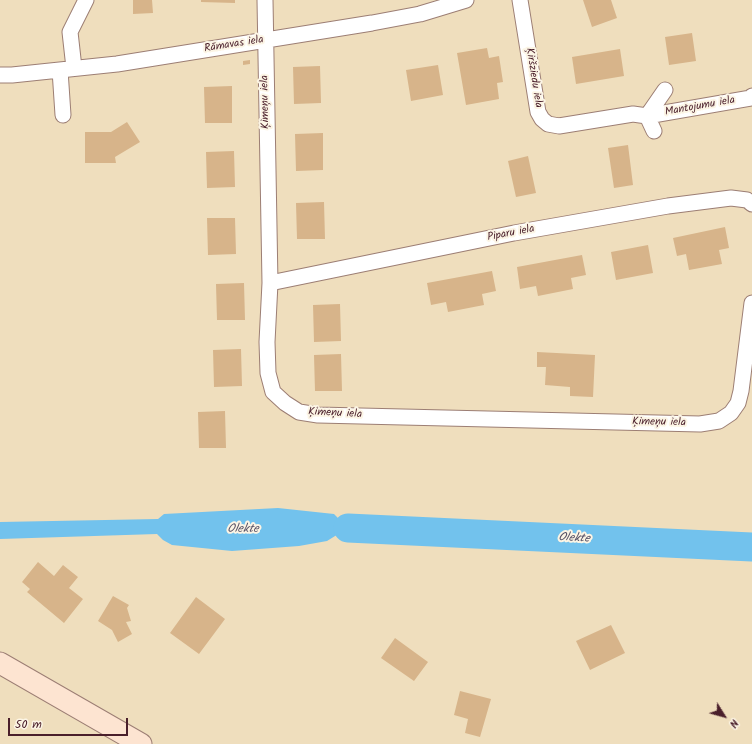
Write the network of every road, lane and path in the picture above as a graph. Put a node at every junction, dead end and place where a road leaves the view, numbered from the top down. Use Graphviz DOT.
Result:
graph roads {
  1 [pos="86,0"];
  2 [pos="265,0"];
  3 [pos="466,0"];
  4 [pos="520,0"];
  5 [pos="265,40"];
  6 [pos="67,69"];
  7 [pos="0,75"];
  8 [pos="665,90"];
  9 [pos="752,96"];
  10 [pos="63,115"];
  11 [pos="647,116"];
  12 [pos="654,131"];
  13 [pos="752,204"];
  14 [pos="270,283"];
  15 [pos="752,303"];
  16 [pos="0,663"];
  17 [pos="141,744"];
  1 -- 6 [label="street"];
  2 -- 5 [label="street, Ķimeņu iela"];
  3 -- 5 [label="street, Rāmavas iela"];
  4 -- 11 [label="street, Ķiršziedu iela"];
  5 -- 6 [label="street, Rāmavas iela"];
  5 -- 14 [label="street, Ķimeņu iela"];
  6 -- 7 [label="street, Rāmavas iela"];
  6 -- 10 [label="street"];
  8 -- 11 [label="street"];
  9 -- 11 [label="street, Mantojumu iela"];
  11 -- 12 [label="street"];
  13 -- 14 [label="street, Piparu iela"];
  14 -- 15 [label="street, Ķimeņu iela"];
  16 -- 17 [label="main road"];
}
